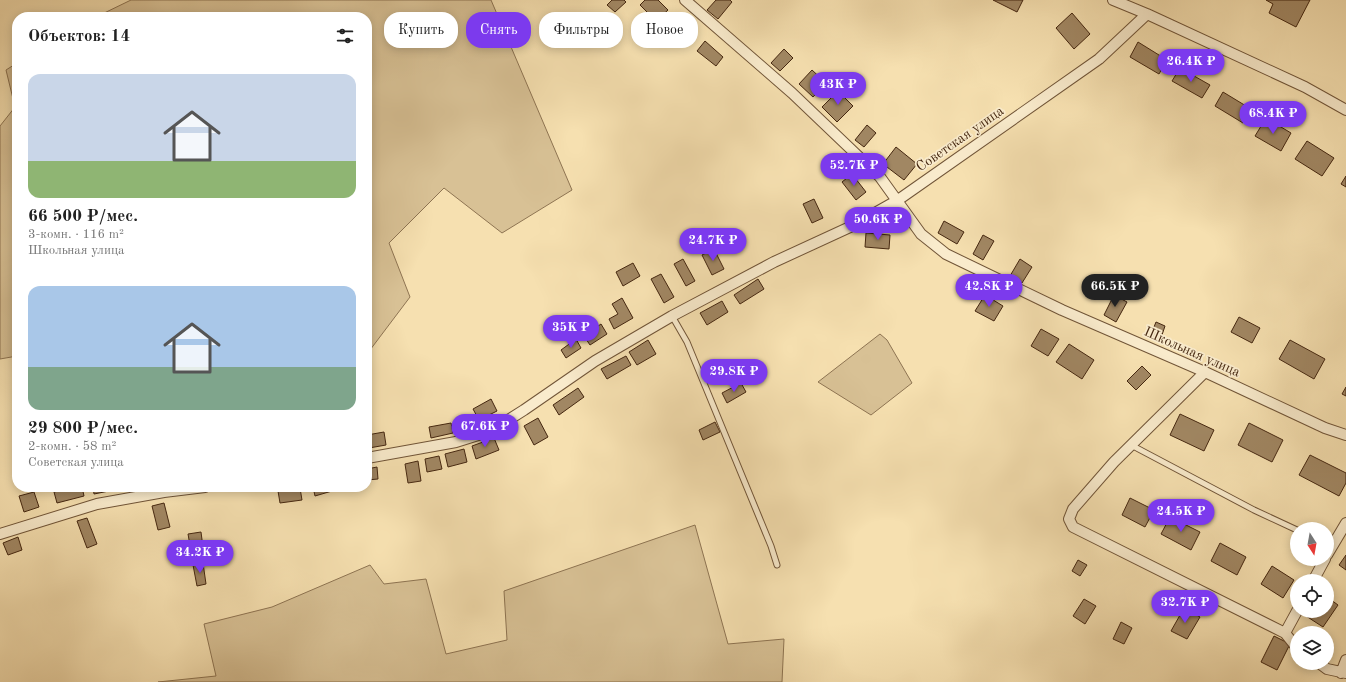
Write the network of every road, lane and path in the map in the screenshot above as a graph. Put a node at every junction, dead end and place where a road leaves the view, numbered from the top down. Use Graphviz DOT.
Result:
graph roads {
  1 [pos="685,0"];
  2 [pos="1113,0"];
  3 [pos="1147,14"];
  4 [pos="1346,110"];
  5 [pos="898,200"];
  6 [pos="672,316"];
  7 [pos="1205,372"];
  8 [pos="1346,435"];
  9 [pos="1131,445"];
  10 [pos="372,457"];
  11 [pos="164,492"];
  12 [pos="1346,523"];
  13 [pos="1290,527"];
  14 [pos="0,534"];
  15 [pos="1334,541"];
  16 [pos="777,565"];
  17 [pos="1293,618"];
  18 [pos="1285,633"];
  19 [pos="1290,639"];
  20 [pos="1346,660"];
  21 [pos="1333,670"];
  22 [pos="1343,673"];
  1 -- 5 [label="street, Школьная улица"];
  2 -- 3 [label="street"];
  3 -- 4 [label="street"];
  3 -- 5 [label="street, Советская улица"];
  5 -- 6 [label="street, Советская улица"];
  5 -- 7 [label="street, Школьная улица"];
  6 -- 10 [label="street, Советская улица"];
  6 -- 16 [label="lane"];
  7 -- 8 [label="street, Школьная улица"];
  7 -- 9 [label="street"];
  9 -- 13 [label="lane"];
  9 -- 18 [label="street"];
  11 -- 14 [label="street"];
  12 -- 15 [label="street"];
  17 -- 18 [label="street"];
  18 -- 19 [label="street"];
  20 -- 22 [label="street"];
  21 -- 22 [label="street"];
}
